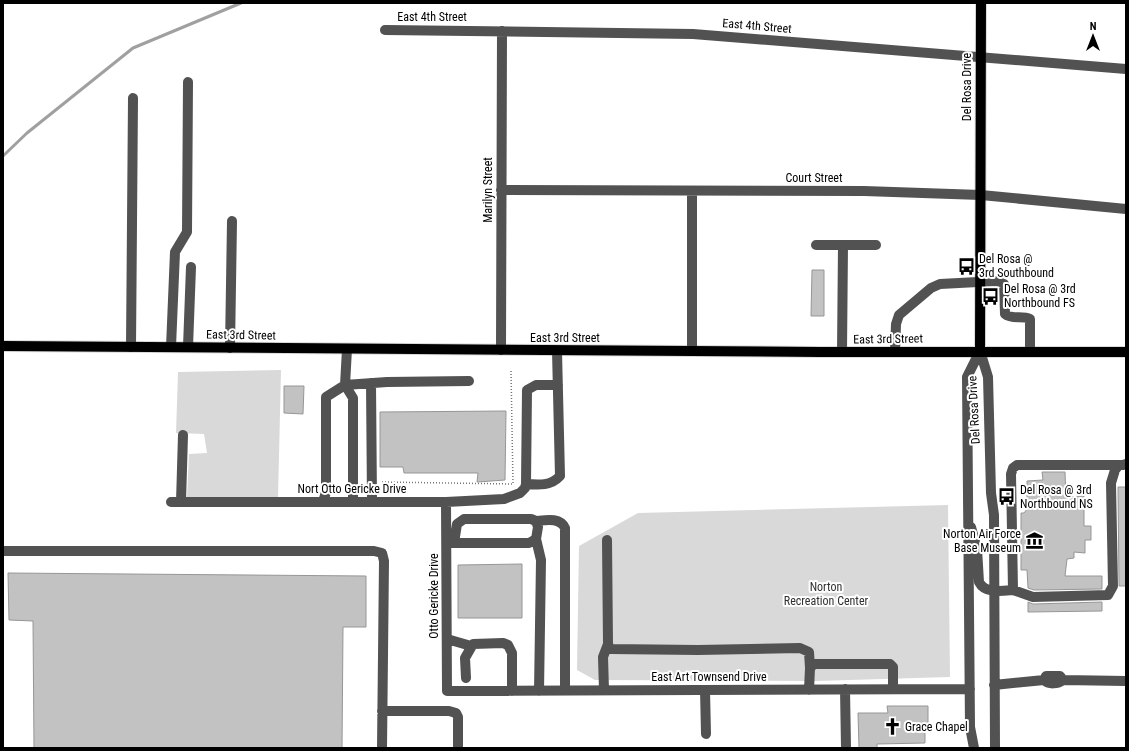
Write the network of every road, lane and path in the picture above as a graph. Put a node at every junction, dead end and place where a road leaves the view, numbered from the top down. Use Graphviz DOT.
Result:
graph roads {
  1 [pos="981,3"];
  2 [pos="384,30"];
  3 [pos="502,31"];
  4 [pos="980,56"];
  5 [pos="1126,69"];
  6 [pos="188,82"];
  7 [pos="133,98"];
  8 [pos="502,190"];
  9 [pos="692,190"];
  10 [pos="981,195"];
  11 [pos="1126,208"];
  12 [pos="232,221"];
  13 [pos="816,245"];
  14 [pos="843,245"];
  15 [pos="876,245"];
  16 [pos="191,267"];
  17 [pos="980,281"];
  18 [pos="3,346"];
  19 [pos="131,347"];
  20 [pos="171,347"];
  21 [pos="188,347"];
  22 [pos="230,348"];
  23 [pos="347,349"];
  24 [pos="501,350"];
  25 [pos="557,351"];
  26 [pos="692,351"];
  27 [pos="980,351"];
  28 [pos="1030,351"];
  29 [pos="842,352"];
  30 [pos="895,352"];
  31 [pos="1126,352"];
  32 [pos="511,371"];
  33 [pos="469,381"];
  34 [pos="371,383"];
  35 [pos="345,385"];
  36 [pos="558,385"];
  37 [pos="182,436"];
  38 [pos="1122,464"];
  39 [pos="372,482"];
  40 [pos="526,484"];
  41 [pos="323,502"];
  42 [pos="353,502"];
  43 [pos="372,502"];
  44 [pos="446,502"];
  45 [pos="536,521"];
  46 [pos="968,522"];
  47 [pos="536,539"];
  48 [pos="607,540"];
  49 [pos="450,543"];
  50 [pos="3,551"];
  51 [pos="1013,590"];
  52 [pos="994,591"];
  53 [pos="447,639"];
  54 [pos="608,644"];
  55 [pos="471,646"];
  56 [pos="810,668"];
  57 [pos="466,678"];
  58 [pos="1126,681"];
  59 [pos="994,686"];
  60 [pos="845,689"];
  61 [pos="893,689"];
  62 [pos="970,689"];
  63 [pos="565,690"];
  64 [pos="604,690"];
  65 [pos="705,690"];
  66 [pos="809,690"];
  67 [pos="448,691"];
  68 [pos="512,691"];
  69 [pos="539,691"];
  70 [pos="382,711"];
  71 [pos="706,734"];
  72 [pos="382,748"];
  73 [pos="458,748"];
  74 [pos="846,748"];
  75 [pos="974,748"];
  76 [pos="995,748"];
  1 -- 4 [label="main road, Del Rosa Drive"];
  2 -- 3 [label="street, East 4th Street"];
  3 -- 4 [label="street, East 4th Street"];
  3 -- 8 [label="street, Marilyn Street"];
  4 -- 5 [label="street, East 4th Street"];
  4 -- 10 [label="main road, Del Rosa Drive"];
  6 -- 20 [label="street"];
  7 -- 19 [label="street"];
  8 -- 9 [label="street, Court Street"];
  8 -- 24 [label="street, Marilyn Street"];
  9 -- 10 [label="street, Court Street"];
  9 -- 26 [label="street"];
  10 -- 11 [label="street, Court Street"];
  10 -- 17 [label="main road, Del Rosa Drive"];
  12 -- 22 [label="street"];
  13 -- 14 [label="street"];
  14 -- 15 [label="street"];
  14 -- 29 [label="street"];
  16 -- 21 [label="street"];
  17 -- 27 [label="main road, Del Rosa Drive"];
  17 -- 28 [label="street"];
  17 -- 30 [label="street"];
  18 -- 19 [label="main road, East 3rd Street"];
  19 -- 20 [label="main road, East 3rd Street"];
  20 -- 21 [label="main road, East 3rd Street"];
  21 -- 22 [label="main road, East 3rd Street"];
  22 -- 23 [label="main road, East 3rd Street"];
  23 -- 24 [label="main road, East 3rd Street"];
  23 -- 35 [label="street"];
  24 -- 25 [label="main road, East 3rd Street"];
  25 -- 26 [label="main road, East 3rd Street"];
  25 -- 36 [label="street"];
  26 -- 29 [label="main road, East 3rd Street"];
  27 -- 28 [label="main road, East 3rd Street"];
  27 -- 30 [label="main road, East 3rd Street"];
  27 -- 46 [label="street, Del Rosa Drive"];
  27 -- 52 [label="street, Del Rosa Drive"];
  28 -- 31 [label="main road, East 3rd Street"];
  29 -- 30 [label="main road, East 3rd Street"];
  32 -- 39 [label="path"];
  33 -- 34 [label="street"];
  34 -- 35 [label="street"];
  34 -- 39 [label="street"];
  35 -- 41 [label="street"];
  35 -- 42 [label="street"];
  36 -- 40 [label="street"];
  36 -- 40 [label="street"];
  37 -- 41 [label="street, Nort Otto Gericke Drive"];
  38 -- 51 [label="street"];
  38 -- 51 [label="street"];
  39 -- 43 [label="street"];
  40 -- 44 [label="street, Nort Otto Gericke Drive"];
  41 -- 42 [label="street, Nort Otto Gericke Drive"];
  42 -- 43 [label="street, Nort Otto Gericke Drive"];
  43 -- 44 [label="street, Nort Otto Gericke Drive"];
  44 -- 49 [label="street, Otto Gericke Drive"];
  45 -- 47 [label="street"];
  45 -- 49 [label="street"];
  45 -- 63 [label="street"];
  46 -- 52 [label="street"];
  46 -- 62 [label="street, Del Rosa Drive"];
  47 -- 49 [label="street"];
  47 -- 69 [label="street"];
  48 -- 54 [label="street"];
  49 -- 53 [label="street, Otto Gericke Drive"];
  50 -- 70 [label="street"];
  51 -- 52 [label="street"];
  52 -- 59 [label="street, Del Rosa Drive"];
  53 -- 55 [label="street"];
  53 -- 67 [label="street, Otto Gericke Drive"];
  54 -- 56 [label="street"];
  54 -- 64 [label="street"];
  55 -- 57 [label="street"];
  55 -- 68 [label="street"];
  56 -- 61 [label="street"];
  56 -- 66 [label="street"];
  58 -- 59 [label="street"];
  59 -- 76 [label="street, Del Rosa Drive"];
  60 -- 61 [label="street, East Art Townsend Drive"];
  60 -- 66 [label="street, East Art Townsend Drive"];
  60 -- 74 [label="street"];
  61 -- 62 [label="street, East Art Townsend Drive"];
  62 -- 75 [label="street, Del Rosa Drive"];
  63 -- 64 [label="street, East Art Townsend Drive"];
  63 -- 69 [label="street, East Art Townsend Drive"];
  64 -- 65 [label="street, East Art Townsend Drive"];
  65 -- 66 [label="street, East Art Townsend Drive"];
  65 -- 71 [label="street"];
  67 -- 68 [label="street, East Art Townsend Drive"];
  68 -- 69 [label="street, East Art Townsend Drive"];
  70 -- 72 [label="street"];
  70 -- 73 [label="street"];
}
